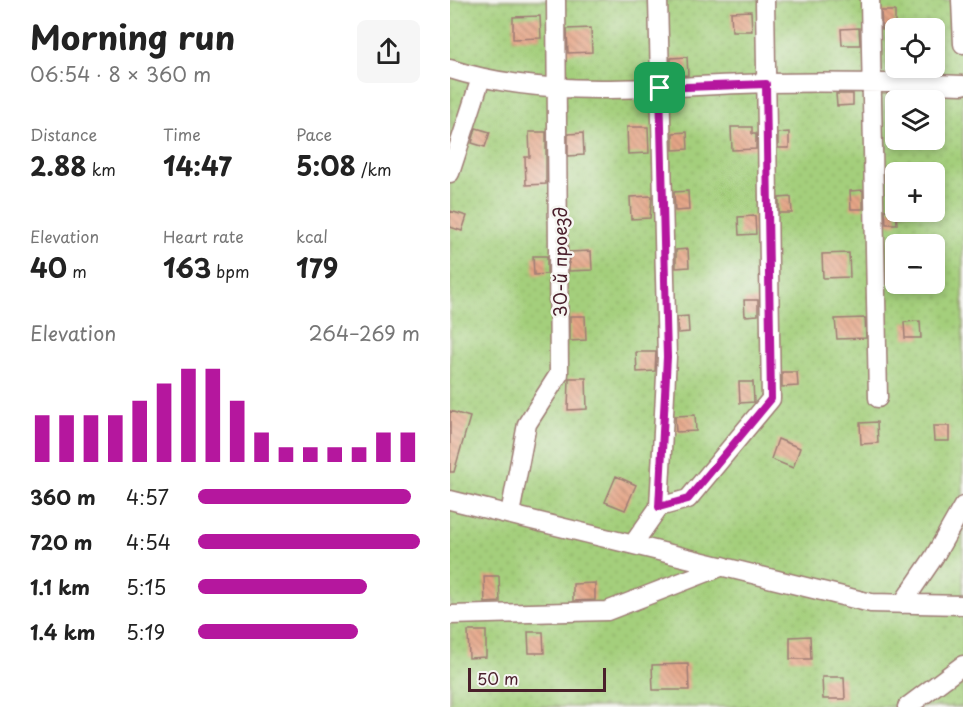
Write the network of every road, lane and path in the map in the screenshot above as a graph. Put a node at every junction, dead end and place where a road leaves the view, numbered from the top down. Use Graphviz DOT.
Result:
graph roads {
  1 [pos="556,0"];
  2 [pos="658,0"];
  3 [pos="765,0"];
  4 [pos="870,0"];
  5 [pos="961,0"];
  6 [pos="963,44"];
  7 [pos="450,69"];
  8 [pos="481,78"];
  9 [pos="872,83"];
  10 [pos="766,84"];
  11 [pos="963,85"];
  12 [pos="558,88"];
  13 [pos="660,88"];
  14 [pos="450,173"];
  15 [pos="878,398"];
  16 [pos="450,500"];
  17 [pos="963,506"];
  18 [pos="659,507"];
  19 [pos="510,514"];
  20 [pos="633,544"];
  21 [pos="723,566"];
  22 [pos="902,603"];
  23 [pos="963,604"];
  24 [pos="450,615"];
  25 [pos="963,664"];
  26 [pos="907,707"];
  1 -- 12 [label="street, 30-й проезд"];
  2 -- 13 [label="street"];
  3 -- 10 [label="street"];
  4 -- 9 [label="street"];
  5 -- 6 [label="street"];
  7 -- 8 [label="street"];
  8 -- 12 [label="street"];
  8 -- 14 [label="street"];
  9 -- 10 [label="street"];
  9 -- 11 [label="street"];
  9 -- 15 [label="street"];
  10 -- 13 [label="street"];
  10 -- 18 [label="street"];
  12 -- 13 [label="street"];
  12 -- 19 [label="street, 30-й проезд"];
  13 -- 18 [label="street"];
  16 -- 19 [label="street"];
  17 -- 22 [label="street"];
  18 -- 20 [label="street"];
  19 -- 20 [label="street"];
  20 -- 21 [label="street"];
  21 -- 22 [label="street"];
  21 -- 24 [label="street"];
  22 -- 23 [label="street"];
  25 -- 26 [label="street"];
}
